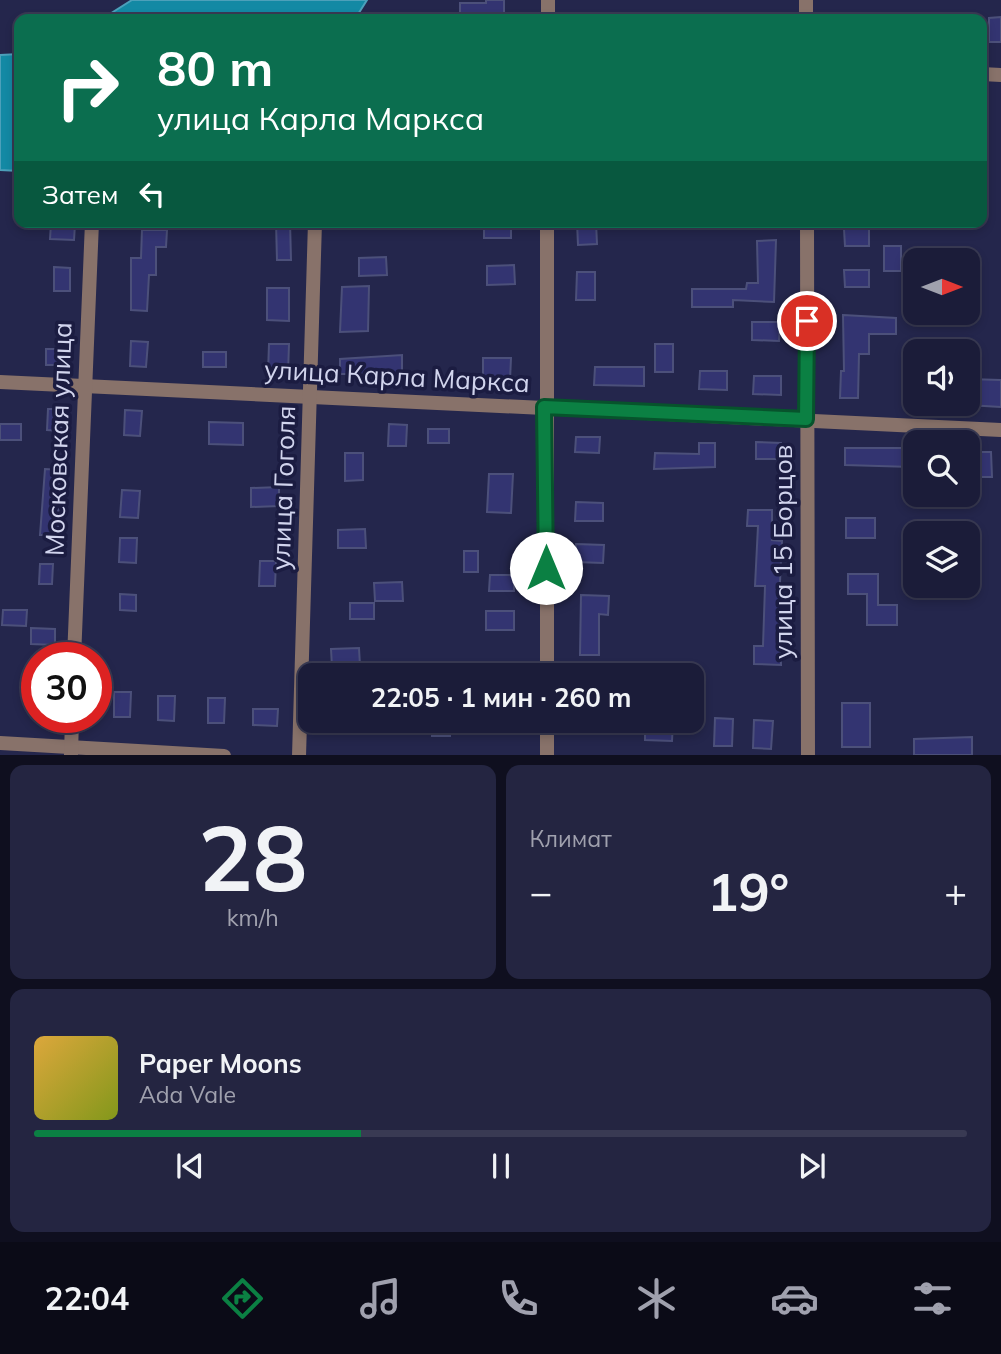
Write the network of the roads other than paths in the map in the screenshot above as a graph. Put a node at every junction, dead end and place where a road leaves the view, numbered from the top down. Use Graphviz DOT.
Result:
graph roads {
  1 [pos="92,228"];
  2 [pos="315,228"];
  3 [pos="547,228"];
  4 [pos="807,228"];
  5 [pos="0,382"];
  6 [pos="85,386"];
  7 [pos="311,396"];
  8 [pos="544,407"];
  9 [pos="806,419"];
  10 [pos="1001,430"];
  11 [pos="75,642"];
  12 [pos="547,663"];
  13 [pos="72,733"];
  14 [pos="547,733"];
  15 [pos="0,743"];
  16 [pos="71,751"];
  17 [pos="224,755"];
  18 [pos="299,755"];
  19 [pos="547,755"];
  20 [pos="808,755"];
  1 -- 6 [label="street, Московская улица"];
  2 -- 7 [label="street, улица Гоголя"];
  3 -- 8 [label="street"];
  4 -- 9 [label="street, улица 15 Борцов"];
  5 -- 6 [label="street, улица Карла Маркса"];
  6 -- 7 [label="street, улица Карла Маркса"];
  6 -- 11 [label="street, Московская улица"];
  7 -- 8 [label="street, улица Карла Маркса"];
  7 -- 18 [label="street, улица Гоголя"];
  8 -- 9 [label="street, улица Карла Маркса"];
  8 -- 12 [label="street"];
  9 -- 10 [label="street, улица Карла Маркса"];
  9 -- 20 [label="street, улица 15 Борцов"];
  13 -- 16 [label="street"];
  14 -- 19 [label="street"];
  15 -- 16 [label="street"];
  16 -- 17 [label="street"];
}
